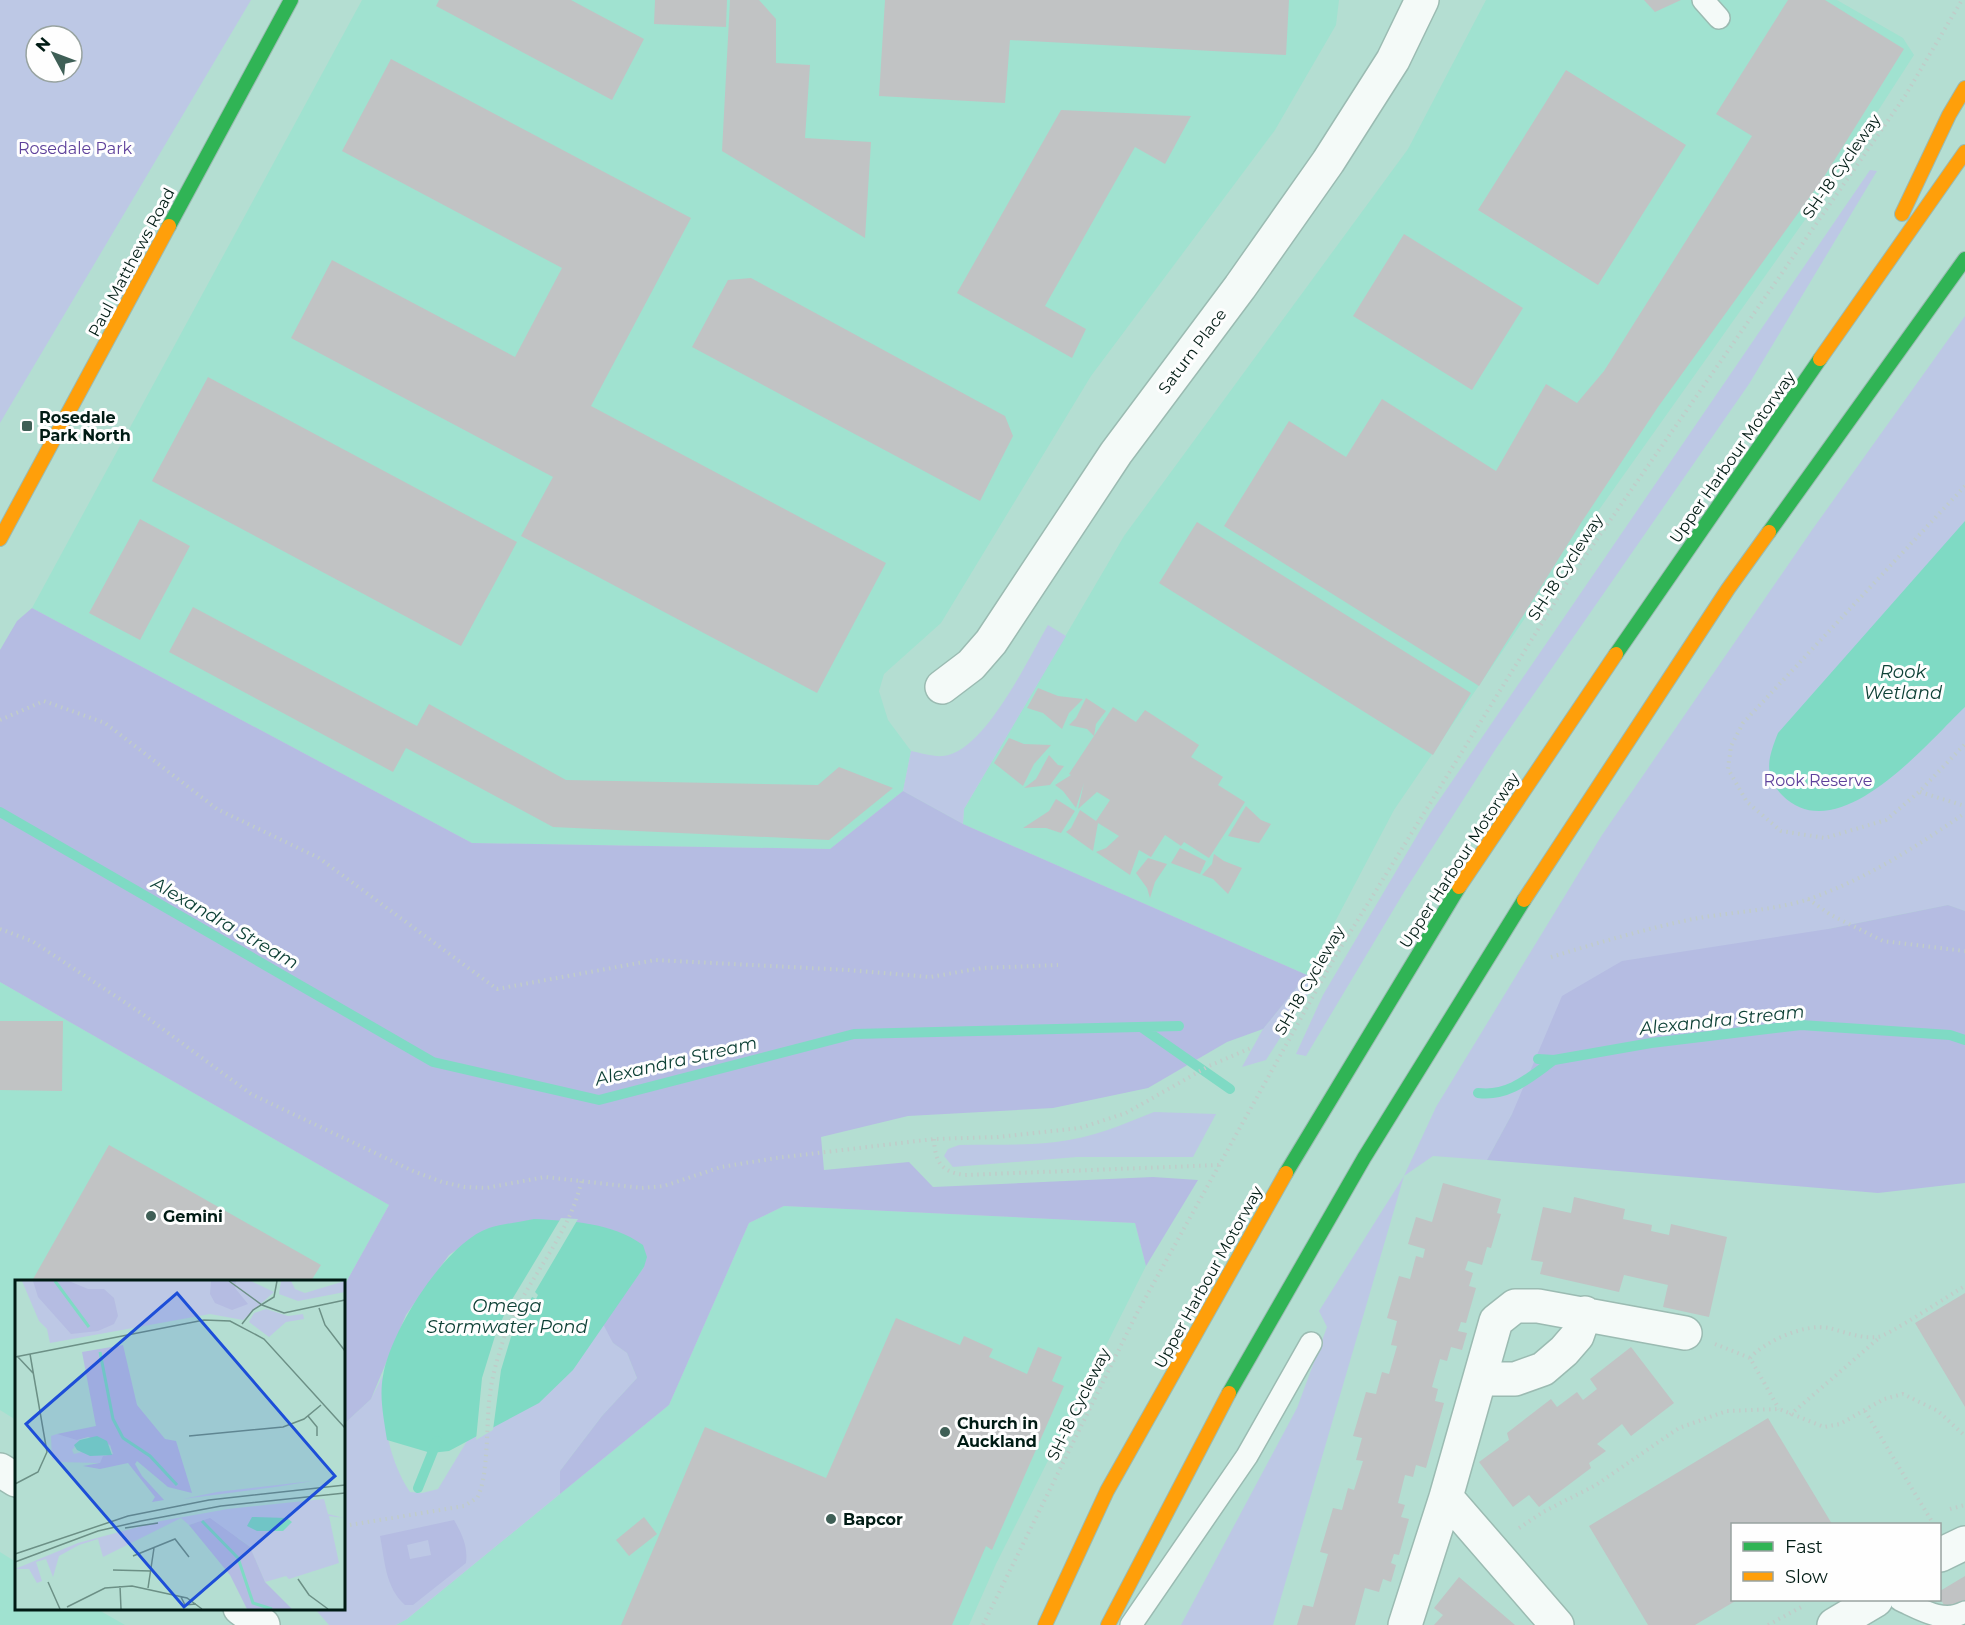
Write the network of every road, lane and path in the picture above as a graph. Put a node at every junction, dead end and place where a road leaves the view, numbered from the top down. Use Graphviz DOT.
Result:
graph roads {
  1 [pos="291,0"];
  2 [pos="1422,0"];
  3 [pos="1704,0"];
  4 [pos="1962,0"];
  5 [pos="1719,18"];
  6 [pos="1965,87"];
  7 [pos="1965,152"];
  8 [pos="1965,259"];
  9 [pos="1863,297"];
  10 [pos="1965,486"];
  11 [pos="0,539"];
  12 [pos="942,687"];
  13 [pos="0,720"];
  14 [pos="1965,744"];
  15 [pos="1919,792"];
  16 [pos="1965,806"];
  17 [pos="1965,813"];
  18 [pos="1808,899"];
  19 [pos="0,929"];
  20 [pos="1965,951"];
  21 [pos="1551,957"];
  22 [pos="1058,965"];
  23 [pos="1253,1047"];
  24 [pos="934,1139"];
  25 [pos="1219,1165"];
  26 [pos="582,1179"];
  27 [pos="1965,1286"];
  28 [pos="1585,1313"];
  29 [pos="1685,1333"];
  30 [pos="1880,1337"];
  31 [pos="1311,1343"];
  32 [pos="1750,1358"];
  33 [pos="1481,1379"];
  34 [pos="1779,1409"];
  35 [pos="1865,1411"];
  36 [pos="1790,1415"];
  37 [pos="1965,1436"];
  38 [pos="0,1470"];
  39 [pos="15,1479"];
  40 [pos="1446,1497"];
  41 [pos="1931,1520"];
  42 [pos="345,1526"];
  43 [pos="1965,1543"];
  44 [pos="1491,1547"];
  45 [pos="1941,1555"];
  46 [pos="1810,1601"];
  47 [pos="1873,1601"];
  48 [pos="1904,1601"];
  49 [pos="243,1610"];
  50 [pos="1965,1612"];
  51 [pos="263,1625"];
  52 [pos="983,1625"];
  53 [pos="1045,1625"];
  54 [pos="1108,1625"];
  55 [pos="1131,1625"];
  56 [pos="1405,1625"];
  57 [pos="1557,1625"];
  58 [pos="1768,1625"];
  59 [pos="1834,1625"];
  1 -- 11 [label="main road, Paul Matthews Road"];
  2 -- 12 [label="street, Saturn Place"];
  3 -- 5 [label="lane"];
  4 -- 25 [label="path, SH-18 Cycleway"];
  6 -- 9 [label="main road"];
  7 -- 9 [label="main road, Upper Harbour Motorway"];
  8 -- 54 [label="main road"];
  9 -- 53 [label="main road, Upper Harbour Motorway"];
  10 -- 15 [label="path"];
  13 -- 22 [label="path"];
  14 -- 15 [label="path"];
  15 -- 16 [label="path"];
  17 -- 18 [label="path"];
  18 -- 20 [label="path"];
  18 -- 21 [label="path"];
  19 -- 26 [label="path"];
  23 -- 24 [label="path"];
  24 -- 25 [label="path"];
  24 -- 26 [label="path"];
  25 -- 52 [label="path, SH-18 Cycleway"];
  26 -- 42 [label="path"];
  27 -- 30 [label="path"];
  28 -- 29 [label="street"];
  28 -- 33 [label="street"];
  28 -- 33 [label="street"];
  29 -- 32 [label="path"];
  30 -- 32 [label="path"];
  30 -- 36 [label="path"];
  31 -- 55 [label="lane"];
  32 -- 34 [label="path"];
  33 -- 40 [label="street"];
  34 -- 36 [label="path"];
  34 -- 44 [label="path"];
  35 -- 36 [label="path"];
  35 -- 37 [label="path"];
  35 -- 41 [label="path"];
  38 -- 39 [label="street"];
  40 -- 44 [label="street"];
  40 -- 56 [label="street"];
  43 -- 45 [label="street"];
  44 -- 57 [label="street"];
  46 -- 58 [label="path"];
  47 -- 59 [label="street"];
  48 -- 50 [label="lane"];
  49 -- 51 [label="street"];
}
